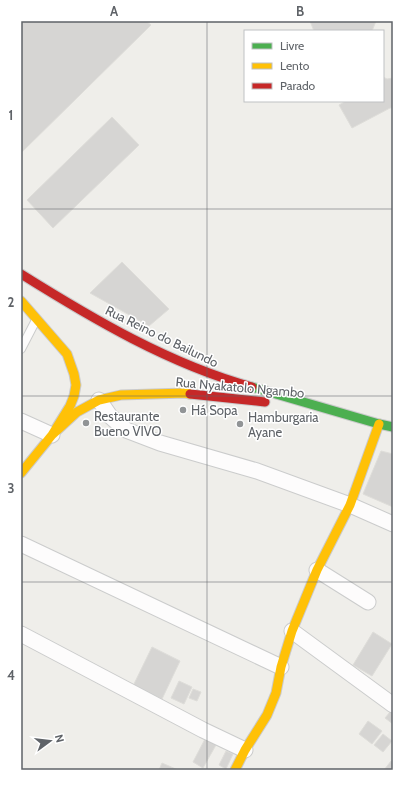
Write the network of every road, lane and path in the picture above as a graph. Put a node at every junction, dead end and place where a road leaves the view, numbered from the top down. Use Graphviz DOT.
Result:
graph roads {
  1 [pos="21,274"];
  2 [pos="21,301"];
  3 [pos="37,319"];
  4 [pos="21,349"];
  5 [pos="67,354"];
  6 [pos="85,380"];
  7 [pos="97,397"];
  8 [pos="318,407"];
  9 [pos="21,421"];
  10 [pos="379,424"];
  11 [pos="393,427"];
  12 [pos="52,434"];
  13 [pos="21,473"];
  14 [pos="350,505"];
  15 [pos="393,524"];
  16 [pos="21,544"];
  17 [pos="317,570"];
  18 [pos="368,602"];
  19 [pos="292,631"];
  20 [pos="21,634"];
  21 [pos="281,667"];
  22 [pos="393,705"];
  23 [pos="245,750"];
  24 [pos="235,770"];
  1 -- 8 [label="main road, Rua Reino do Bailundo"];
  2 -- 3 [label="main road, Rua Nyakatolo Ngambo"];
  3 -- 4 [label="lane"];
  3 -- 5 [label="main road, Rua Nyakatolo Ngambo"];
  5 -- 6 [label="main road"];
  5 -- 12 [label="main road, Rua Nyakatolo Ngambo"];
  7 -- 8 [label="main road, Rua Nyakatolo Ngambo"];
  7 -- 12 [label="main road, Rua Nyakatolo Ngambo"];
  7 -- 14 [label="street"];
  8 -- 10 [label="main road, Rua Reino do Bailundo"];
  9 -- 12 [label="street"];
  10 -- 11 [label="main road, Rua Reino do Bailundo"];
  10 -- 14 [label="main road"];
  12 -- 13 [label="main road, Rua Nyakatolo Ngambo"];
  14 -- 15 [label="street"];
  14 -- 17 [label="main road"];
  16 -- 21 [label="street"];
  17 -- 18 [label="street"];
  17 -- 19 [label="main road"];
  19 -- 21 [label="main road"];
  19 -- 22 [label="street"];
  20 -- 23 [label="street"];
  21 -- 23 [label="main road"];
  23 -- 24 [label="main road"];
}
